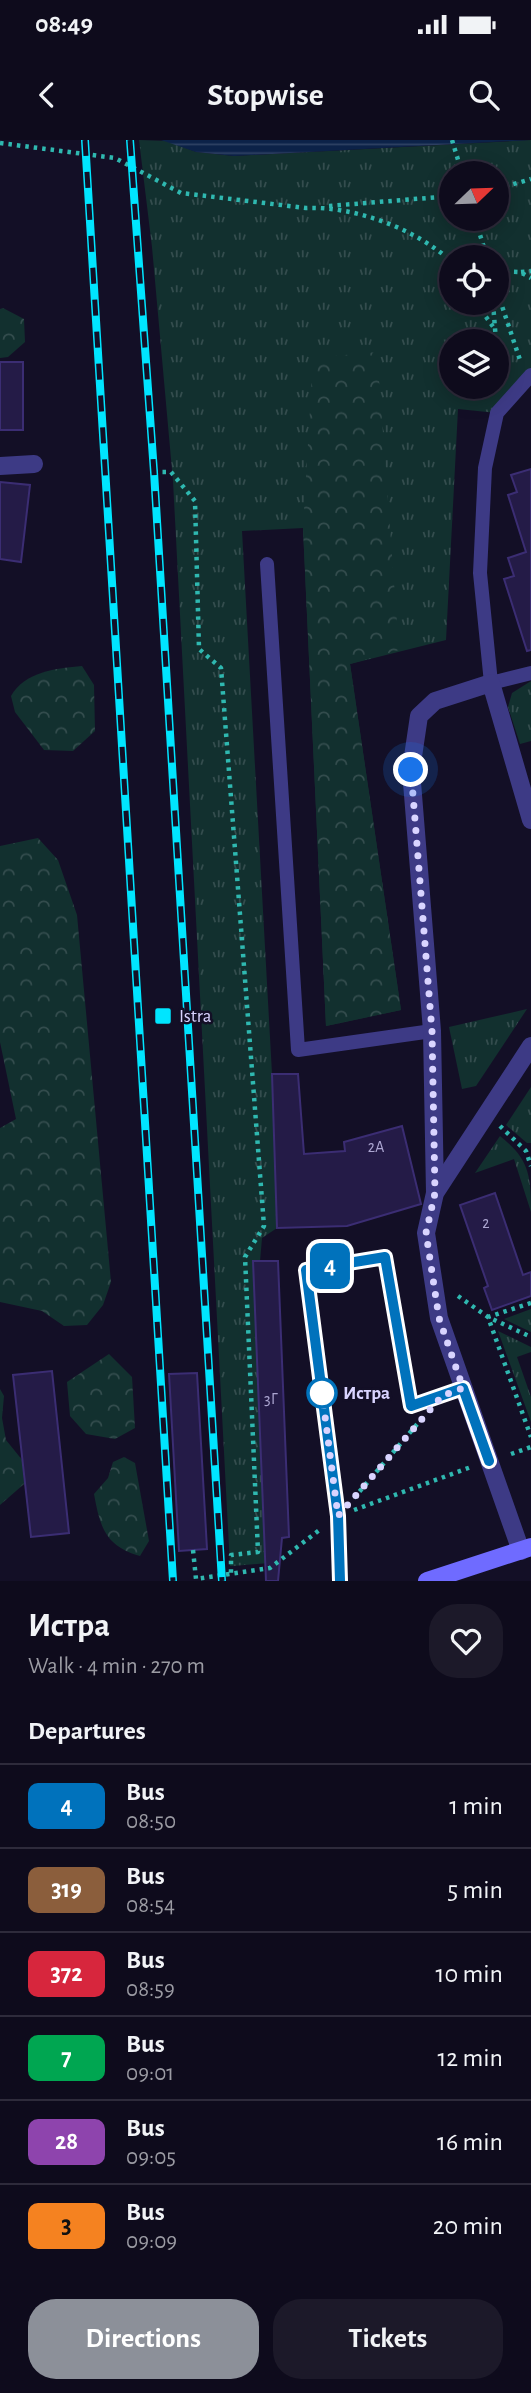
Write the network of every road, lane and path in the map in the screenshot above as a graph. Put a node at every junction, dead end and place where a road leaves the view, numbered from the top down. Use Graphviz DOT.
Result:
graph roads {
  1 [pos="453,140"];
  2 [pos="0,143"];
  3 [pos="459,161"];
  4 [pos="531,179"];
  5 [pos="509,185"];
  6 [pos="439,197"];
  7 [pos="325,207"];
  8 [pos="439,251"];
  9 [pos="531,271"];
  10 [pos="509,272"];
  11 [pos="520,272"];
  12 [pos="531,278"];
  13 [pos="485,315"];
  14 [pos="494,315"];
  15 [pos="506,315"];
  16 [pos="495,329"];
  17 [pos="529,375"];
  18 [pos="34,464"];
  19 [pos="0,466"];
  20 [pos="154,472"];
  21 [pos="267,564"];
  22 [pos="531,673"];
  23 [pos="491,683"];
  24 [pos="531,820"];
  25 [pos="432,1031"];
  26 [pos="531,1046"];
  27 [pos="495,1121"];
  28 [pos="528,1151"];
  29 [pos="531,1166"];
  30 [pos="435,1193"];
  31 [pos="458,1296"];
  32 [pos="531,1304"];
  33 [pos="488,1317"];
  34 [pos="531,1337"];
  35 [pos="463,1388"];
  36 [pos="442,1396"];
  37 [pos="531,1437"];
  38 [pos="531,1447"];
  39 [pos="511,1454"];
  40 [pos="471,1467"];
  41 [pos="338,1516"];
  42 [pos="526,1549"];
  43 [pos="193,1550"];
  44 [pos="232,1573"];
  45 [pos="222,1576"];
  46 [pos="217,1581"];
  47 [pos="340,1581"];
  48 [pos="427,1581"];
  1 -- 3 [label="path"];
  2 -- 7 [label="path"];
  4 -- 5 [label="path"];
  6 -- 7 [label="path"];
  7 -- 8 [label="path"];
  9 -- 11 [label="path"];
  10 -- 11 [label="path"];
  11 -- 12 [label="path"];
  13 -- 16 [label="path"];
  14 -- 16 [label="path"];
  15 -- 17 [label="path"];
  17 -- 23 [label="lane"];
  18 -- 19 [label="street"];
  20 -- 44 [label="path"];
  21 -- 25 [label="lane"];
  22 -- 23 [label="lane"];
  23 -- 24 [label="street"];
  23 -- 25 [label="street"];
  25 -- 30 [label="street"];
  26 -- 30 [label="street"];
  27 -- 28 [label="path"];
  28 -- 29 [label="path"];
  30 -- 35 [label="street"];
  31 -- 33 [label="path"];
  32 -- 33 [label="path"];
  33 -- 34 [label="path"];
  33 -- 37 [label="path"];
  35 -- 36 [label="lane"];
  35 -- 42 [label="street"];
  36 -- 41 [label="path"];
  36 -- 41 [label="lane"];
  38 -- 39 [label="path"];
  40 -- 41 [label="path"];
  41 -- 44 [label="path"];
  41 -- 47 [label="lane"];
  42 -- 48 [label="main road"];
  43 -- 45 [label="path"];
  44 -- 45 [label="path"];
  45 -- 46 [label="path"];
}
